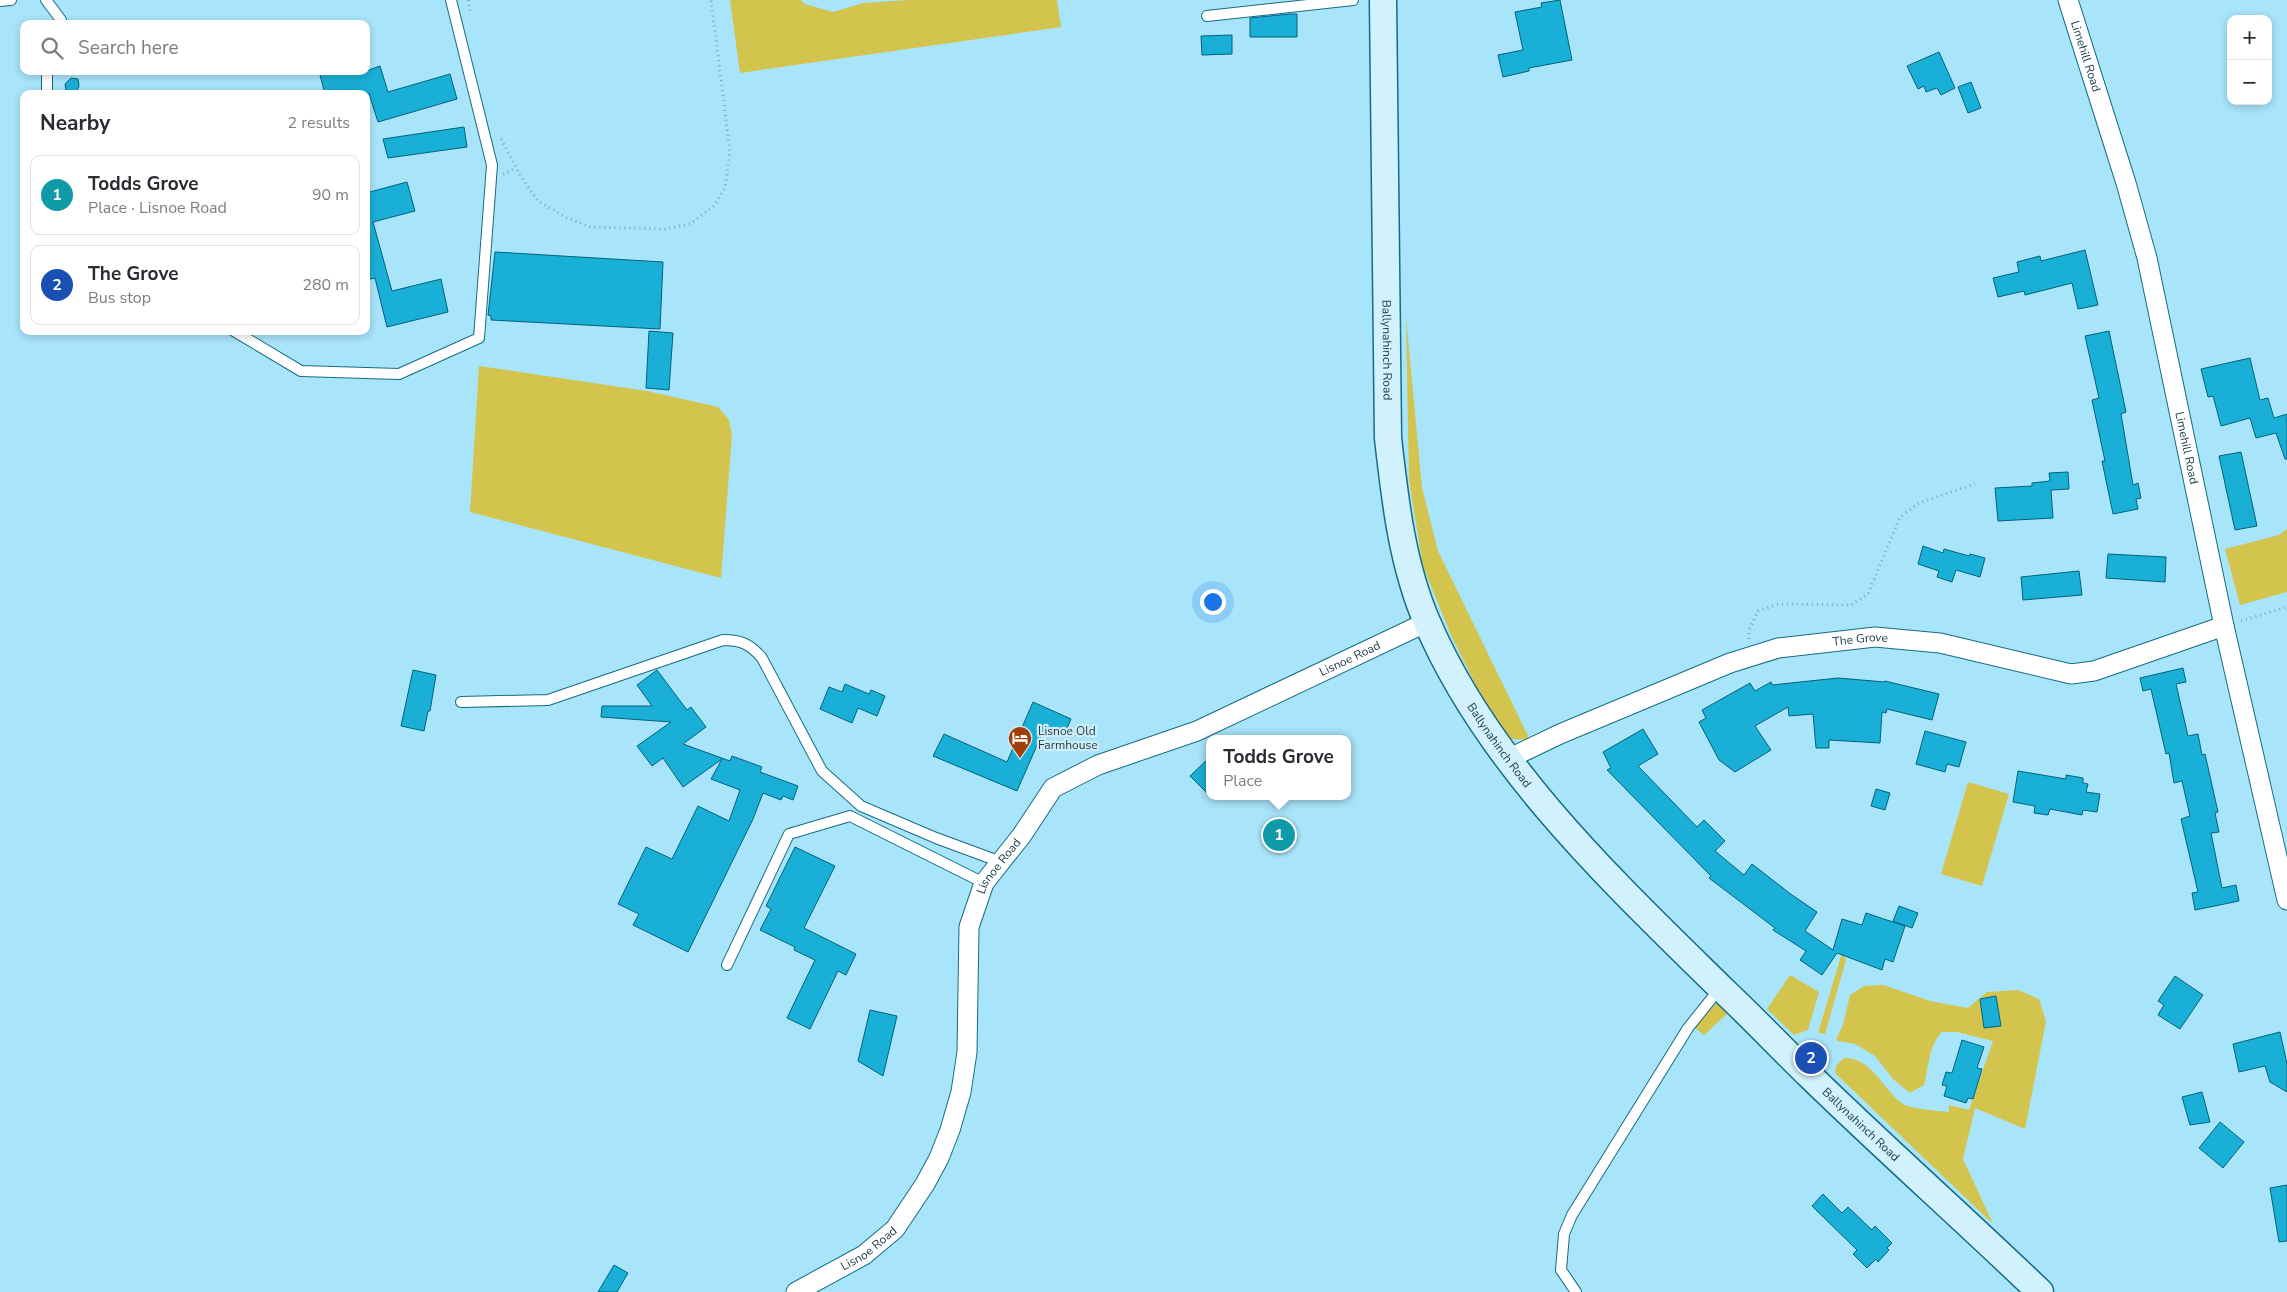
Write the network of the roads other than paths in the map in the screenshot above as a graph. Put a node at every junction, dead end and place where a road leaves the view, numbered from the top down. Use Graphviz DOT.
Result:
graph roads {
  1 [pos="11,0"];
  2 [pos="46,0"];
  3 [pos="451,0"];
  4 [pos="1353,0"];
  5 [pos="1383,0"];
  6 [pos="2068,0"];
  7 [pos="0,1"];
  8 [pos="1207,16"];
  9 [pos="61,20"];
  10 [pos="47,75"];
  11 [pos="47,90"];
  12 [pos="241,335"];
  13 [pos="1427,622"];
  14 [pos="2224,626"];
  15 [pos="461,702"];
  16 [pos="1508,760"];
  17 [pos="1001,862"];
  18 [pos="984,883"];
  19 [pos="2287,900"];
  20 [pos="727,965"];
  21 [pos="1721,987"];
  22 [pos="796,1292"];
  23 [pos="1576,1292"];
  24 [pos="2040,1292"];
  1 -- 7 [label="lane"];
  2 -- 9 [label="lane"];
  3 -- 12 [label="lane"];
  4 -- 8 [label="lane"];
  5 -- 13 [label="street, Ballynahinch Road"];
  6 -- 14 [label="street, Limehill Road"];
  10 -- 11 [label="lane"];
  13 -- 16 [label="street, Ballynahinch Road"];
  13 -- 17 [label="street, Lisnoe Road"];
  14 -- 16 [label="street, The Grove"];
  14 -- 19 [label="street, Limehill Road"];
  15 -- 17 [label="lane"];
  16 -- 21 [label="street, Ballynahinch Road"];
  17 -- 18 [label="street, Lisnoe Road"];
  18 -- 20 [label="lane"];
  18 -- 22 [label="street, Lisnoe Road"];
  21 -- 23 [label="lane"];
  21 -- 24 [label="street, Ballynahinch Road"];
}
